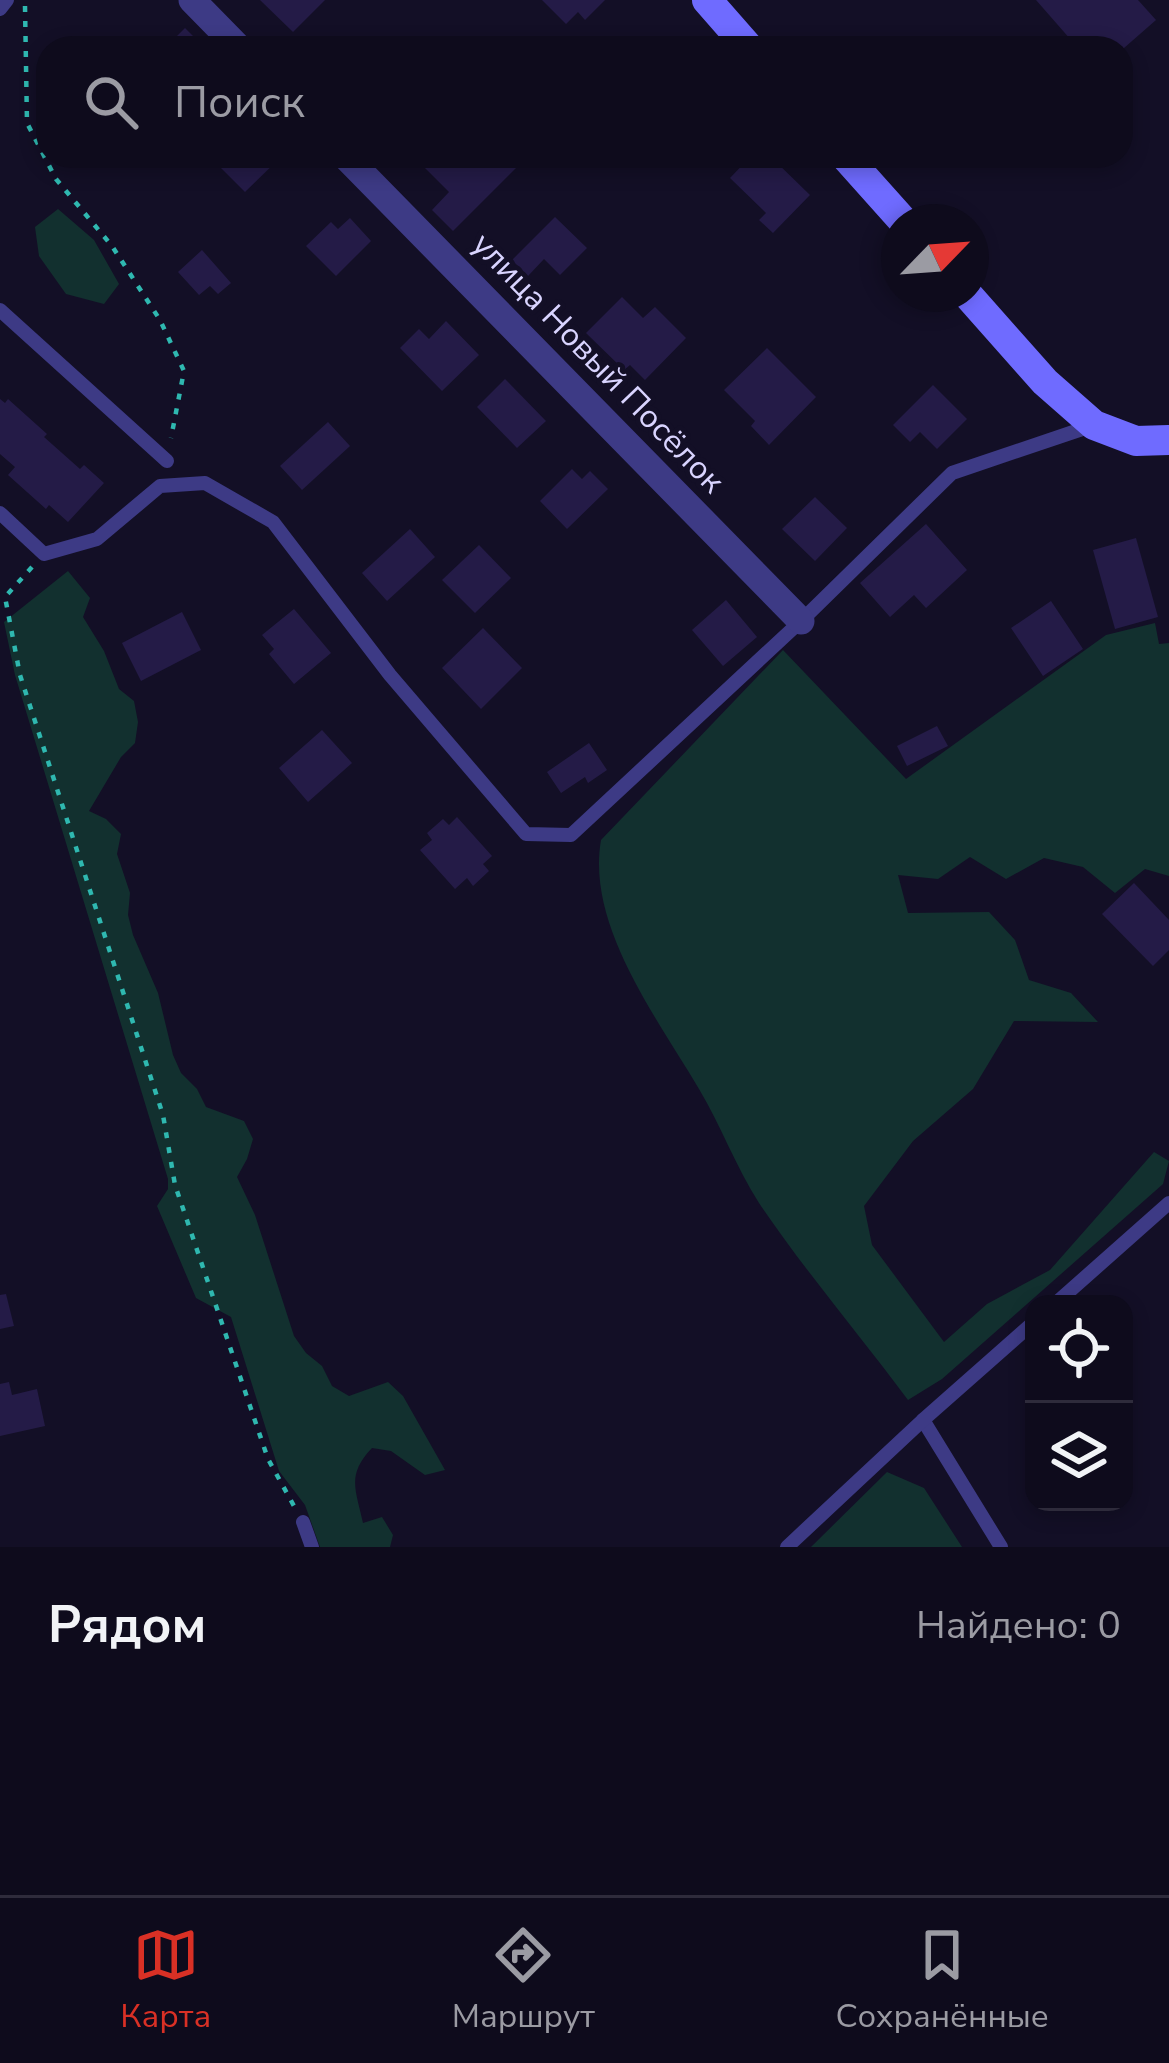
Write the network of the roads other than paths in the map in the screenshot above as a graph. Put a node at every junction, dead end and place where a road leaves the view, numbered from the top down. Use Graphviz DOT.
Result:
graph roads {
  1 [pos="7,0"];
  2 [pos="192,0"];
  3 [pos="706,0"];
  4 [pos="0,8"];
  5 [pos="227,36"];
  6 [pos="738,36"];
  7 [pos="357,168"];
  8 [pos="856,168"];
  9 [pos="888,204"];
  10 [pos="0,310"];
  11 [pos="983,312"];
  12 [pos="1094,425"];
  13 [pos="1169,440"];
  14 [pos="166,460"];
  15 [pos="0,513"];
  16 [pos="801,621"];
  17 [pos="1169,1203"];
  18 [pos="1064,1295"];
  19 [pos="1025,1330"];
  20 [pos="923,1420"];
  21 [pos="303,1522"];
  22 [pos="312,1547"];
  23 [pos="787,1547"];
  24 [pos="1001,1547"];
  1 -- 4 [label="lane"];
  2 -- 5 [label="street"];
  3 -- 6 [label="main road"];
  7 -- 16 [label="street, улица Новый Посёлок"];
  8 -- 9 [label="main road"];
  10 -- 14 [label="lane"];
  11 -- 12 [label="main road"];
  12 -- 13 [label="main road"];
  12 -- 16 [label="lane"];
  15 -- 16 [label="lane"];
  17 -- 18 [label="lane"];
  19 -- 20 [label="lane"];
  20 -- 23 [label="lane"];
  20 -- 24 [label="lane"];
  21 -- 22 [label="lane"];
}
